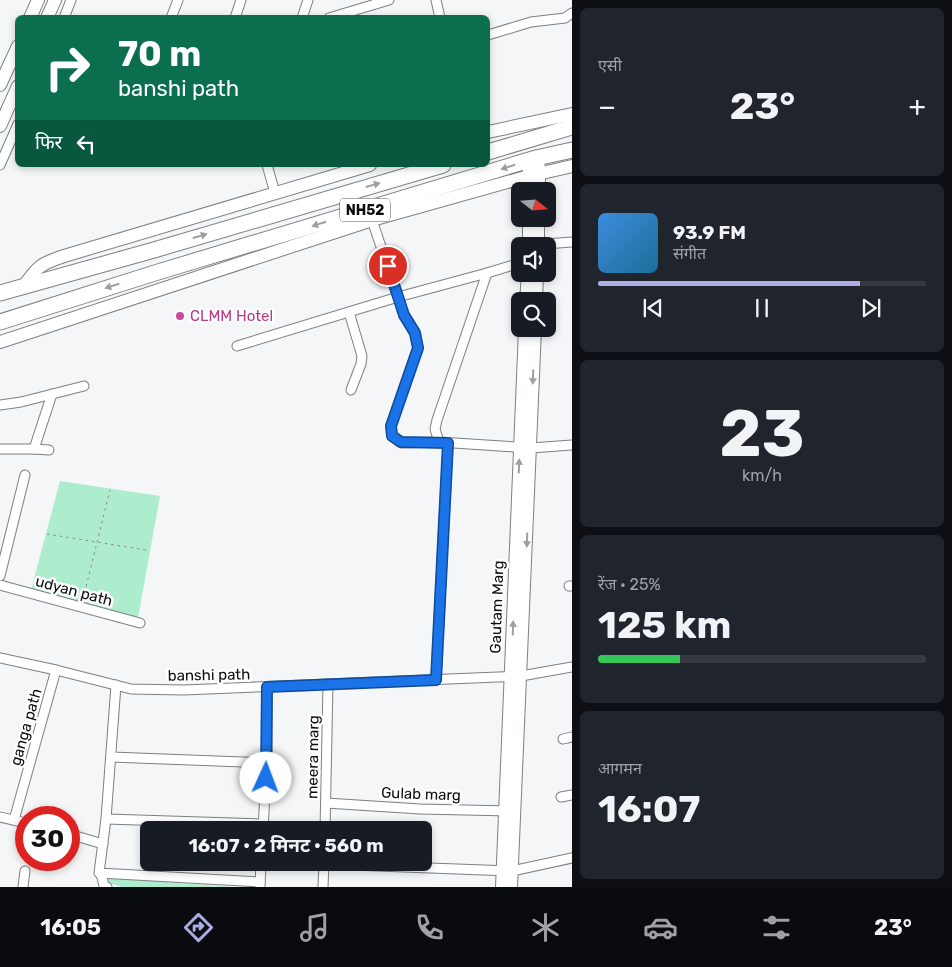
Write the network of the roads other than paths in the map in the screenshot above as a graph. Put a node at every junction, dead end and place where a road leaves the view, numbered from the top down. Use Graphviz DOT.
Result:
graph roads {
  1 [pos="38,0"];
  2 [pos="55,0"];
  3 [pos="71,0"];
  4 [pos="178,0"];
  5 [pos="241,0"];
  6 [pos="308,0"];
  7 [pos="436,0"];
  8 [pos="384,1"];
  9 [pos="572,13"];
  10 [pos="31,15"];
  11 [pos="48,15"];
  12 [pos="65,15"];
  13 [pos="172,15"];
  14 [pos="236,15"];
  15 [pos="303,15"];
  16 [pos="339,15"];
  17 [pos="439,15"];
  18 [pos="490,34"];
  19 [pos="15,52"];
  20 [pos="0,85"];
  21 [pos="15,93"];
  22 [pos="572,114"];
  23 [pos="0,126"];
  24 [pos="572,127"];
  25 [pos="15,131"];
  26 [pos="490,132"];
  27 [pos="572,150"];
  28 [pos="490,151"];
  29 [pos="534,159"];
  30 [pos="0,165"];
  31 [pos="572,166"];
  32 [pos="268,167"];
  33 [pos="363,167"];
  34 [pos="436,167"];
  35 [pos="534,175"];
  36 [pos="532,182"];
  37 [pos="536,182"];
  38 [pos="275,193"];
  39 [pos="372,220"];
  40 [pos="572,242"];
  41 [pos="556,244"];
  42 [pos="511,266"];
  43 [pos="487,273"];
  44 [pos="24,286"];
  45 [pos="1,292"];
  46 [pos="398,297"];
  47 [pos="349,312"];
  48 [pos="0,322"];
  49 [pos="525,337"];
  50 [pos="534,337"];
  51 [pos="0,342"];
  52 [pos="237,346"];
  53 [pos="84,386"];
  54 [pos="351,390"];
  55 [pos="52,394"];
  56 [pos="0,405"];
  57 [pos="443,442"];
  58 [pos="572,445"];
  59 [pos="525,447"];
  60 [pos="0,449"];
  61 [pos="34,449"];
  62 [pos="49,450"];
  63 [pos="25,475"];
  64 [pos="0,576"];
  65 [pos="0,585"];
  66 [pos="140,623"];
  67 [pos="0,658"];
  68 [pos="572,667"];
  69 [pos="56,670"];
  70 [pos="516,677"];
  71 [pos="436,680"];
  72 [pos="328,684"];
  73 [pos="116,685"];
  74 [pos="267,687"];
  75 [pos="111,757"];
  76 [pos="266,762"];
  77 [pos="572,795"];
  78 [pos="561,797"];
  79 [pos="326,803"];
  80 [pos="510,811"];
  81 [pos="0,817"];
  82 [pos="106,819"];
  83 [pos="14,820"];
  84 [pos="145,821"];
  85 [pos="263,821"];
  86 [pos="325,821"];
  87 [pos="80,837"];
  88 [pos="103,844"];
  89 [pos="572,858"];
  90 [pos="432,868"];
  91 [pos="25,871"];
  92 [pos="261,871"];
  93 [pos="324,871"];
  94 [pos="507,871"];
  95 [pos="101,873"];
  96 [pos="260,884"];
  97 [pos="22,887"];
  98 [pos="107,887"];
  99 [pos="323,887"];
  100 [pos="502,887"];
  101 [pos="512,887"];
  1 -- 10 [label="street"];
  2 -- 11 [label="street"];
  3 -- 12 [label="street"];
  4 -- 13 [label="street"];
  5 -- 14 [label="street"];
  6 -- 15 [label="street"];
  7 -- 17 [label="street"];
  8 -- 16 [label="street"];
  9 -- 18 [label="street"];
  19 -- 20 [label="street"];
  21 -- 23 [label="street"];
  22 -- 26 [label="street"];
  24 -- 28 [label="highway"];
  25 -- 30 [label="street"];
  27 -- 29 [label="highway, NH52"];
  29 -- 35 [label="street"];
  29 -- 48 [label="highway, NH52, one-way"];
  31 -- 35 [label="street"];
  32 -- 38 [label="street"];
  33 -- 38 [label="street"];
  44 -- 34 [label="highway, NH52, one-way"];
  35 -- 36 [label="street"];
  35 -- 37 [label="street"];
  35 -- 39 [label="street"];
  38 -- 44 [label="street"];
  39 -- 46 [label="street"];
  39 -- 51 [label="street"];
  40 -- 41 [label="street"];
  42 -- 43 [label="street"];
  43 -- 46 [label="street"];
  43 -- 57 [label="street"];
  44 -- 45 [label="highway, NH52"];
  46 -- 47 [label="street"];
  46 -- 57 [label="street"];
  47 -- 52 [label="street"];
  47 -- 54 [label="street"];
  49 -- 59 [label="street, Gautam Marg"];
  50 -- 59 [label="street, one-way"];
  53 -- 55 [label="street"];
  55 -- 56 [label="street"];
  55 -- 61 [label="street"];
  57 -- 59 [label="street"];
  57 -- 71 [label="street"];
  58 -- 59 [label="street"];
  59 -- 70 [label="street, Gautam Marg"];
  60 -- 61 [label="street"];
  61 -- 62 [label="street"];
  63 -- 64 [label="street"];
  65 -- 66 [label="street, udyan path"];
  67 -- 69 [label="street, banshi path"];
  68 -- 70 [label="street, banshi path"];
  69 -- 73 [label="street, banshi path"];
  69 -- 83 [label="street, ganga path"];
  70 -- 71 [label="street, banshi path"];
  70 -- 80 [label="street, Gautam Marg"];
  71 -- 72 [label="street, banshi path"];
  72 -- 74 [label="street, banshi path"];
  72 -- 79 [label="street, meera marg"];
  73 -- 74 [label="street, banshi path"];
  73 -- 75 [label="street"];
  74 -- 76 [label="street"];
  75 -- 76 [label="street"];
  75 -- 82 [label="street"];
  76 -- 85 [label="street"];
  77 -- 78 [label="street"];
  79 -- 80 [label="street, Gulab marg"];
  79 -- 86 [label="street, meera marg"];
  80 -- 94 [label="street, Gautam Marg"];
  81 -- 83 [label="street"];
  82 -- 84 [label="street"];
  82 -- 88 [label="street"];
  87 -- 88 [label="street"];
  88 -- 95 [label="street"];
  89 -- 94 [label="street"];
  90 -- 94 [label="street"];
  91 -- 97 [label="street"];
  92 -- 96 [label="street"];
  93 -- 99 [label="street"];
  94 -- 100 [label="street, Gautam Marg"];
  94 -- 101 [label="street"];
  95 -- 96 [label="street"];
  95 -- 98 [label="street"];
}
